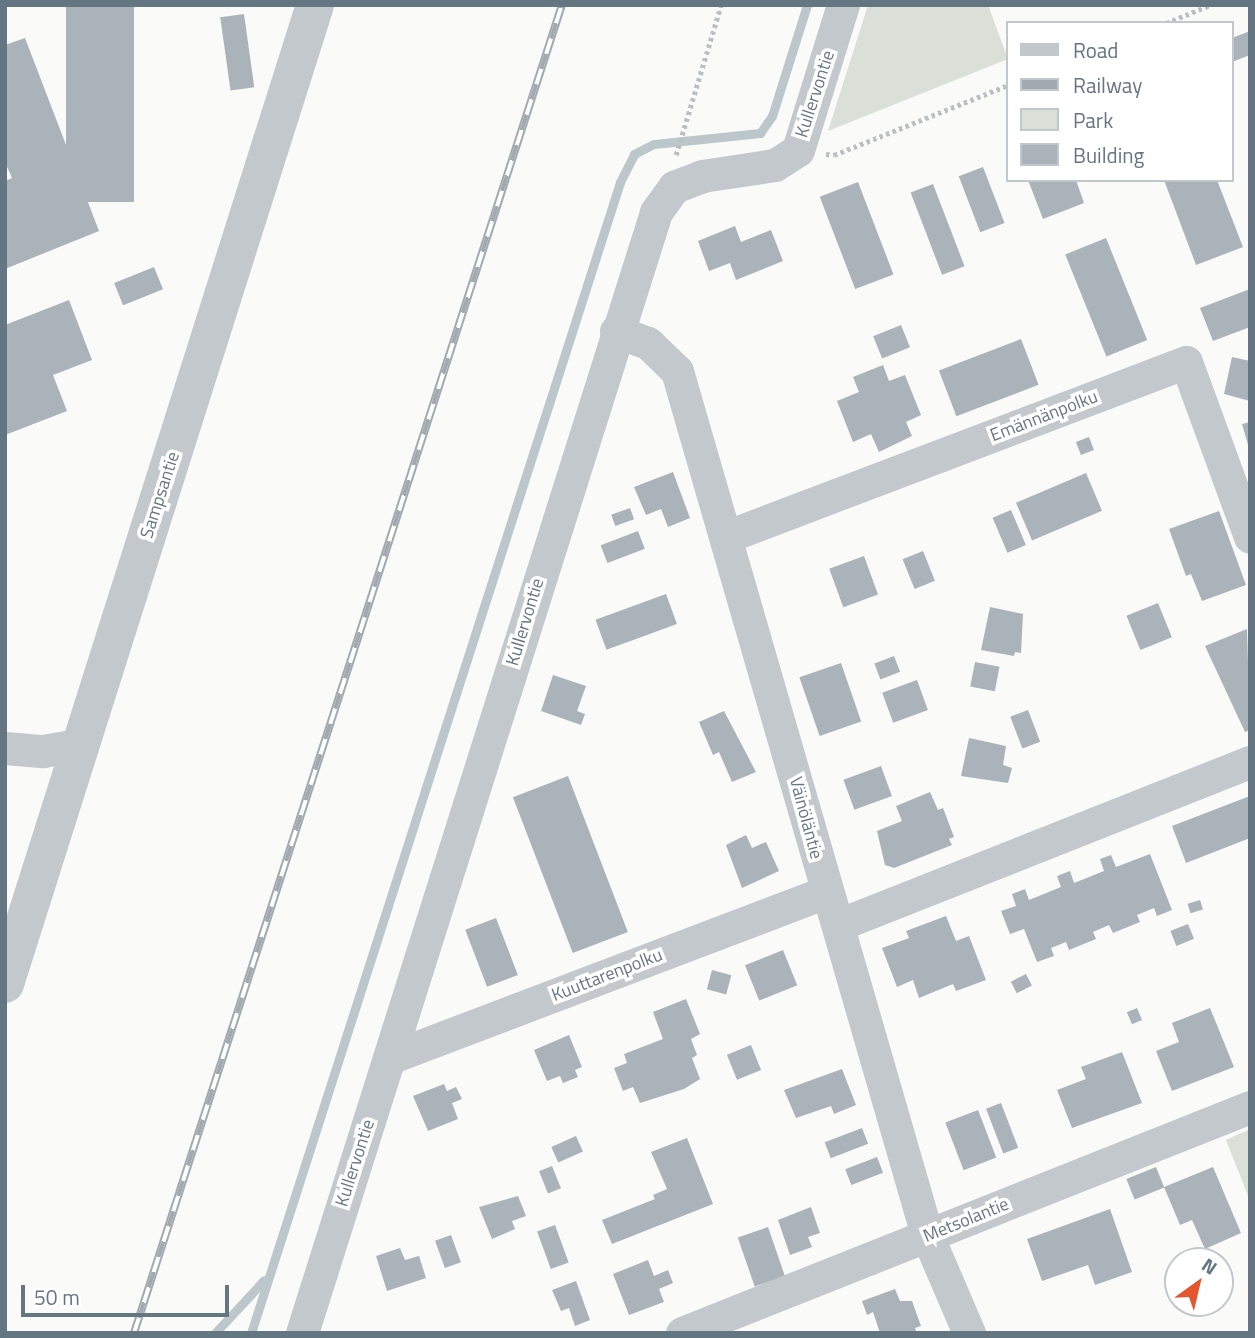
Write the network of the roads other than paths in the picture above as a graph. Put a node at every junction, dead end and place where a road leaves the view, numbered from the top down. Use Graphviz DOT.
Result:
graph roads {
  1 [pos="315,5"];
  2 [pos="844,5"];
  3 [pos="616,331"];
  4 [pos="727,536"];
  5 [pos="1250,537"];
  6 [pos="81,744"];
  7 [pos="5,748"];
  8 [pos="1250,762"];
  9 [pos="826,892"];
  10 [pos="838,925"];
  11 [pos="5,984"];
  12 [pos="389,1058"];
  13 [pos="1250,1107"];
  14 [pos="927,1235"];
  15 [pos="302,1333"];
  16 [pos="682,1333"];
  17 [pos="969,1333"];
  1 -- 6 [label="street, Sampsantie"];
  2 -- 3 [label="street, Kullervontie"];
  3 -- 4 [label="street, Väinöläntie"];
  3 -- 12 [label="street, Kullervontie"];
  4 -- 5 [label="street, Emännänpolku"];
  4 -- 9 [label="street, Väinöläntie"];
  6 -- 7 [label="street"];
  6 -- 11 [label="street, Sampsantie"];
  8 -- 10 [label="street"];
  9 -- 10 [label="street, Väinöläntie"];
  9 -- 12 [label="street, Kuuttarenpolku"];
  10 -- 14 [label="street, Väinöläntie"];
  12 -- 15 [label="street, Kullervontie"];
  13 -- 14 [label="street, Metsolantie"];
  14 -- 16 [label="street, Metsolantie"];
  14 -- 17 [label="street, Väinöläntie"];
}
